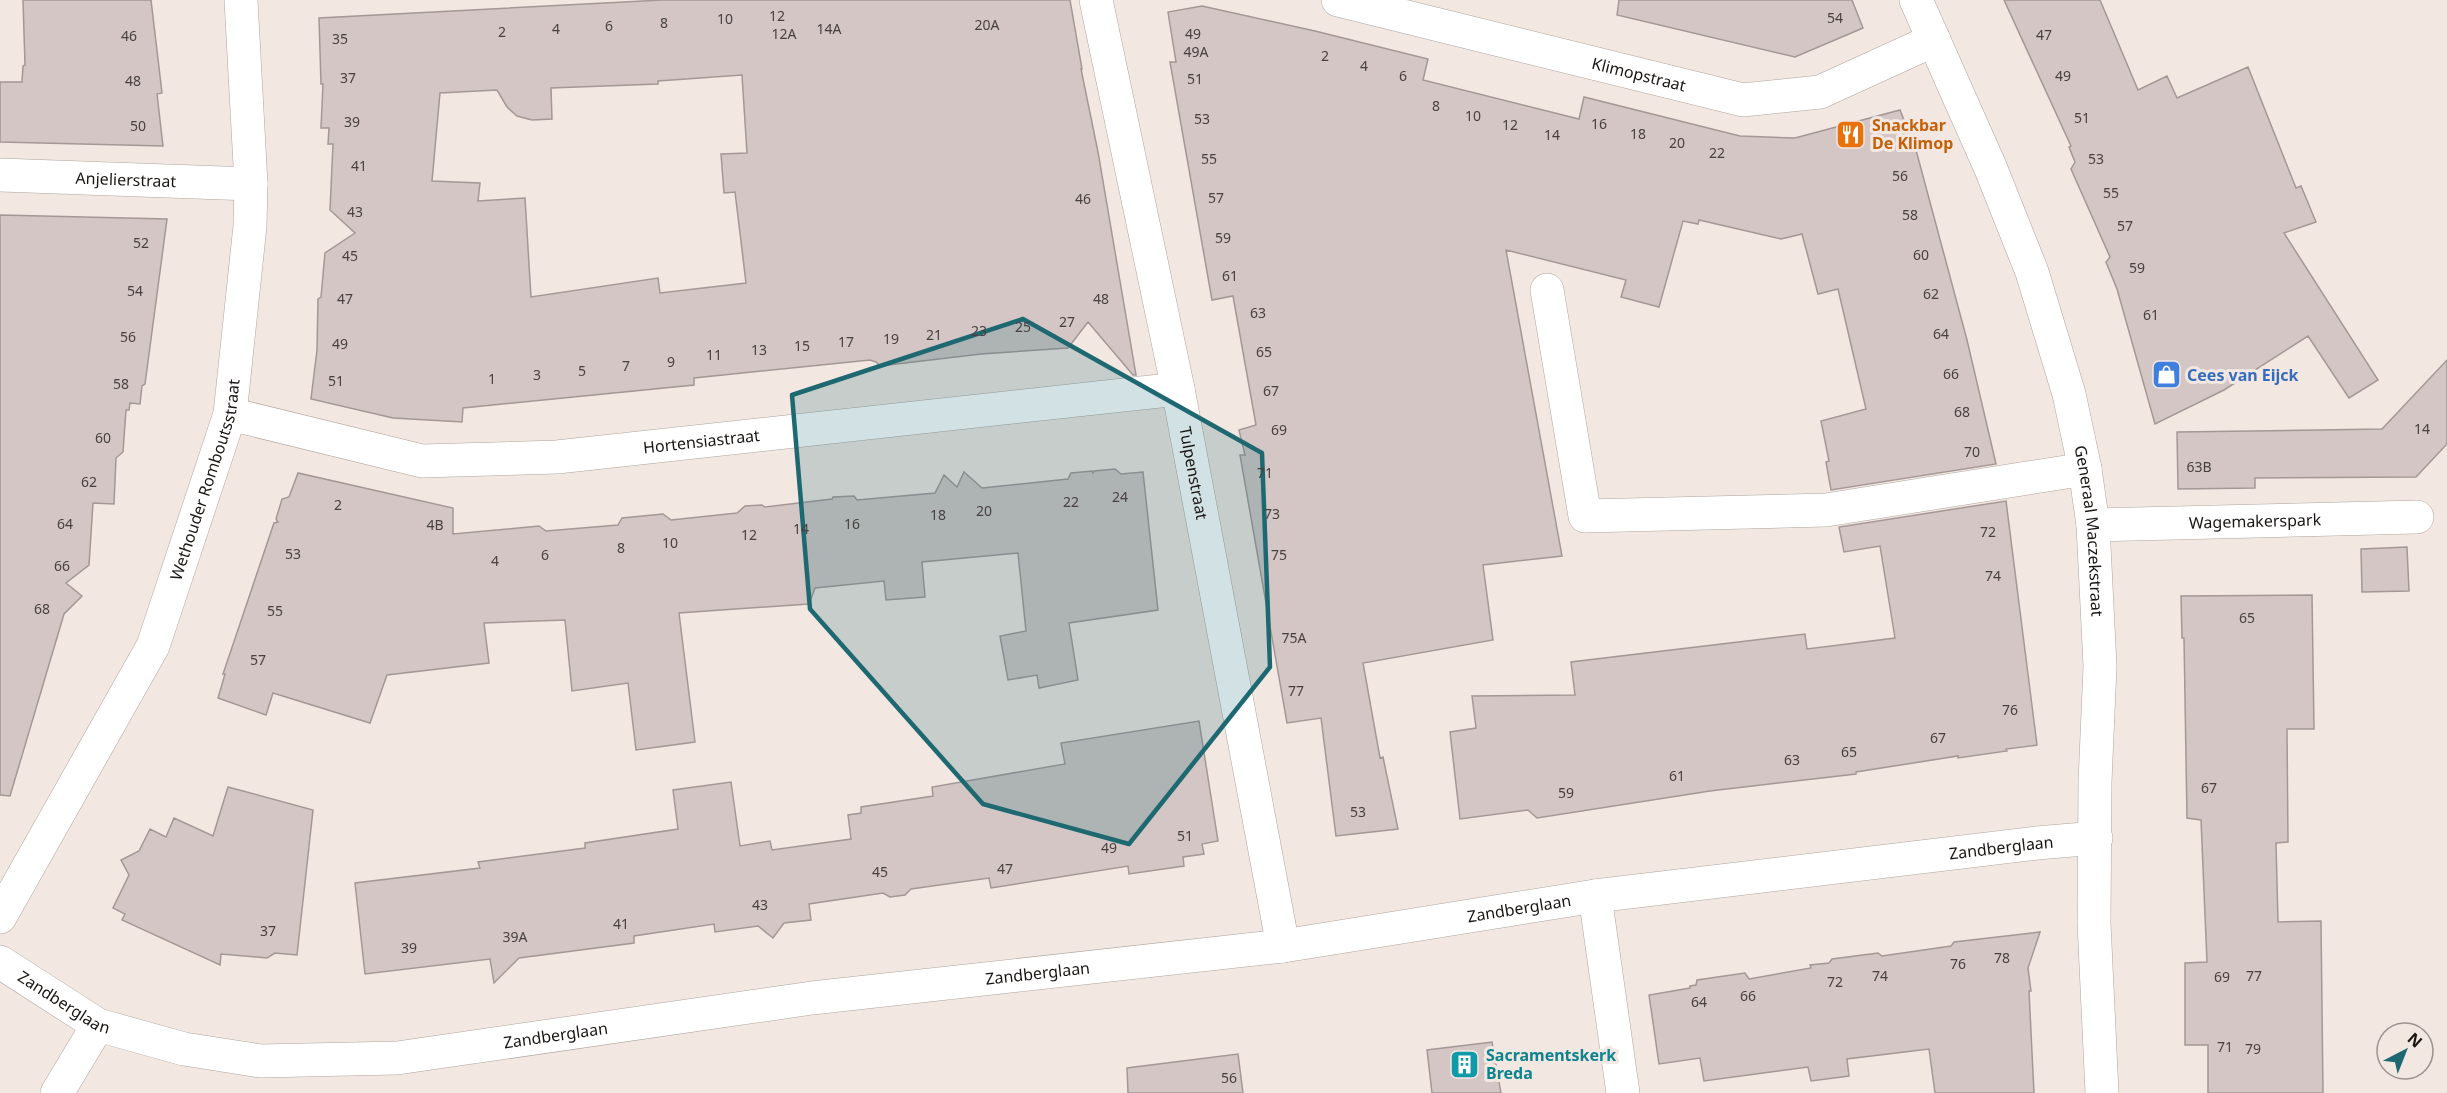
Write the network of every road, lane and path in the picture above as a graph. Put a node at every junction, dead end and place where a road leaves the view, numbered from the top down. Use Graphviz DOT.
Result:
graph roads {
  1 [pos="241,0"];
  2 [pos="1096,0"];
  3 [pos="1338,0"];
  4 [pos="1916,0"];
  5 [pos="1934,40"];
  6 [pos="0,175"];
  7 [pos="251,184"];
  8 [pos="1547,290"];
  9 [pos="1178,389"];
  10 [pos="230,414"];
  11 [pos="2085,469"];
  12 [pos="2417,517"];
  13 [pos="2093,525"];
  14 [pos="2096,838"];
  15 [pos="1595,896"];
  16 [pos="0,917"];
  17 [pos="1283,946"];
  18 [pos="0,962"];
  19 [pos="98,1025"];
  20 [pos="57,1093"];
  21 [pos="1623,1093"];
  22 [pos="2102,1093"];
  1 -- 7 [label="street, Wethouder Romboutsstraat"];
  2 -- 9 [label="street, Tulpenstraat"];
  3 -- 5 [label="street, Klimopstraat"];
  4 -- 5 [label="street, Generaal Maczekstraat"];
  5 -- 11 [label="street, Generaal Maczekstraat"];
  6 -- 7 [label="street, Anjelierstraat"];
  7 -- 10 [label="street, Wethouder Romboutsstraat"];
  8 -- 11 [label="street"];
  9 -- 10 [label="street, Hortensiastraat"];
  9 -- 17 [label="street, Tulpenstraat"];
  10 -- 16 [label="street, Wethouder Romboutsstraat"];
  11 -- 13 [label="street, Generaal Maczekstraat"];
  12 -- 13 [label="street, Wagemakerspark"];
  13 -- 14 [label="street, Generaal Maczekstraat"];
  14 -- 15 [label="street, Zandberglaan"];
  14 -- 22 [label="street, Generaal Maczekstraat"];
  15 -- 17 [label="street, Zandberglaan"];
  15 -- 21 [label="street"];
  17 -- 19 [label="street, Zandberglaan"];
  18 -- 19 [label="street, Zandberglaan"];
  19 -- 20 [label="street"];
}
